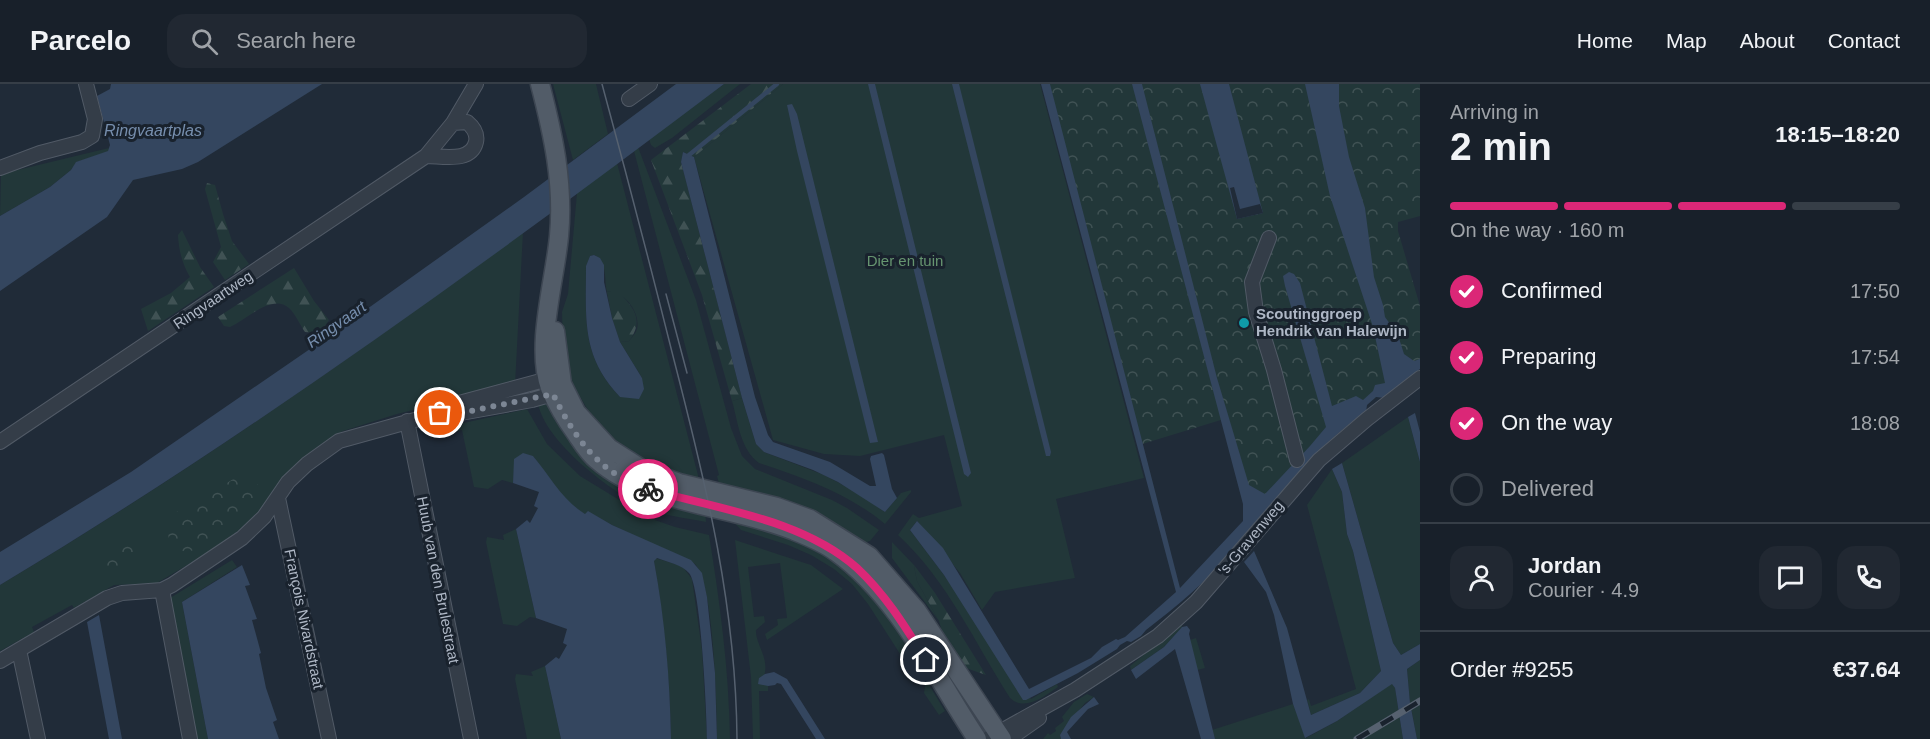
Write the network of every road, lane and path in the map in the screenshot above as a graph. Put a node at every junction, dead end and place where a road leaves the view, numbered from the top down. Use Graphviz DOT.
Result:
graph roads {
  1 [pos="86,84"];
  2 [pos="476,84"];
  3 [pos="540,84"];
  4 [pos="650,84"];
  5 [pos="629,99"];
  6 [pos="453,123"];
  7 [pos="426,156"];
  8 [pos="0,168"];
  9 [pos="1269,238"];
  10 [pos="1420,378"];
  11 [pos="555,386"];
  12 [pos="407,421"];
  13 [pos="0,442"];
  14 [pos="1297,460"];
  15 [pos="278,498"];
  16 [pos="162,590"];
  17 [pos="19,651"];
  18 [pos="0,661"];
  19 [pos="999,737"];
  20 [pos="38,739"];
  21 [pos="190,739"];
  22 [pos="329,739"];
  23 [pos="471,739"];
  24 [pos="977,739"];
  1 -- 8 [label="street"];
  2 -- 6 [label="street, Ringvaartweg"];
  3 -- 11 [label="main road"];
  4 -- 5 [label="street"];
  6 -- 7 [label="street, Ringvaartweg"];
  6 -- 7 [label="street"];
  7 -- 13 [label="street, Ringvaartweg"];
  9 -- 14 [label="street"];
  10 -- 19 [label="street, 's-Gravenweg"];
  11 -- 12 [label="street"];
  11 -- 19 [label="main road"];
  11 -- 24 [label="main road"];
  12 -- 15 [label="street"];
  12 -- 23 [label="street, Huub van den Brulestraat"];
  15 -- 16 [label="street"];
  15 -- 22 [label="street, François Nivardstraat"];
  16 -- 17 [label="street"];
  16 -- 21 [label="street"];
  17 -- 18 [label="street"];
  17 -- 20 [label="street"];
}
